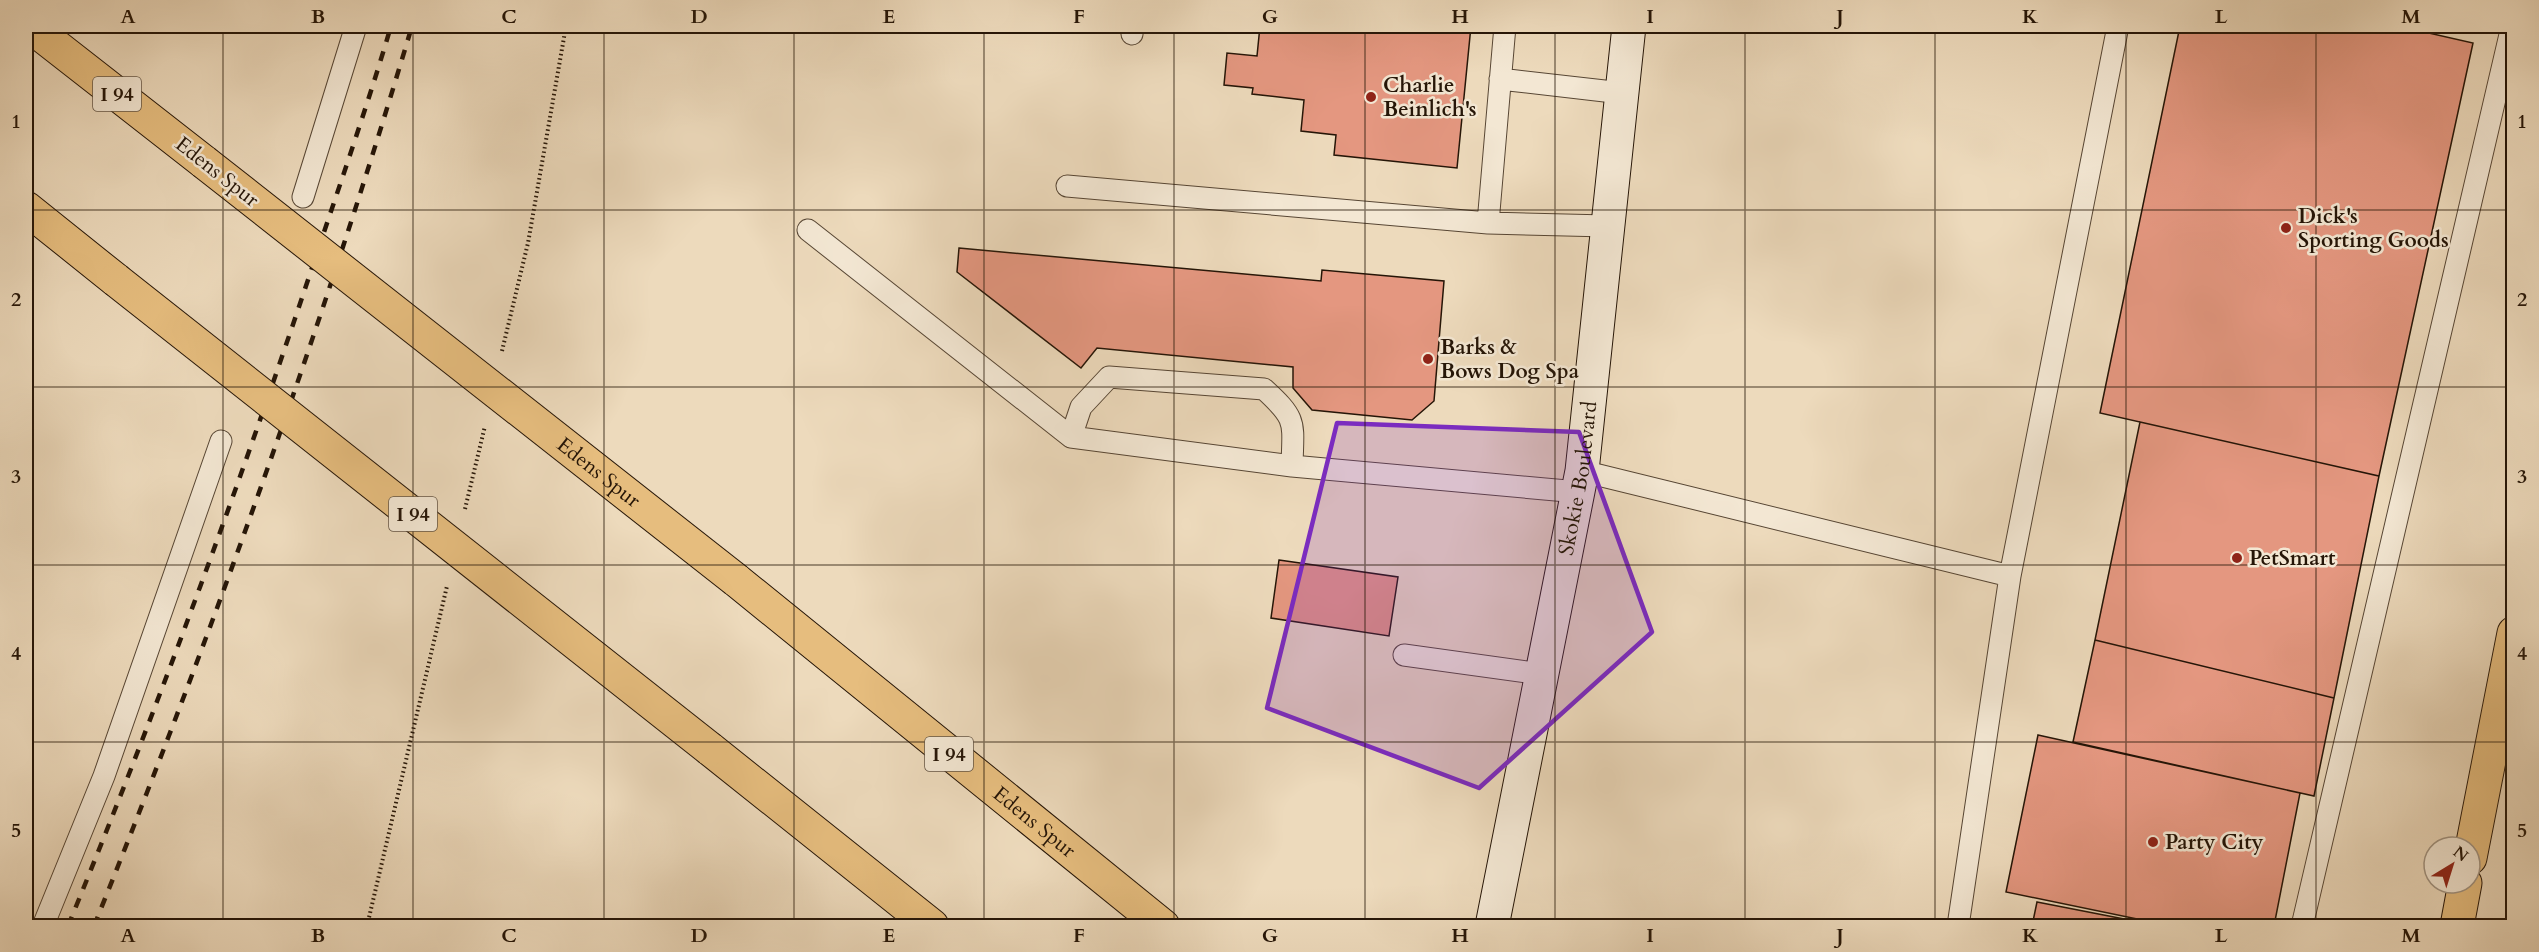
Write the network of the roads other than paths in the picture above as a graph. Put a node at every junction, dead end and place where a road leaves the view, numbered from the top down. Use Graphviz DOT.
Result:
graph roads {
  1 [pos="30,26"];
  2 [pos="356,26"];
  3 [pos="1505,26"];
  4 [pos="1629,26"];
  5 [pos="2118,26"];
  6 [pos="2512,26"];
  7 [pos="1500,79"];
  8 [pos="1622,93"];
  9 [pos="1066,186"];
  10 [pos="303,196"];
  11 [pos="26,208"];
  12 [pos="1488,223"];
  13 [pos="1607,226"];
  14 [pos="808,230"];
  15 [pos="1071,437"];
  16 [pos="221,441"];
  17 [pos="1292,466"];
  18 [pos="1580,481"];
  19 [pos="2010,576"];
  20 [pos="2514,633"];
  21 [pos="1404,655"];
  22 [pos="1542,674"];
  23 [pos="2474,835"];
  24 [pos="2463,895"];
  25 [pos="43,927"];
  26 [pos="933,927"];
  27 [pos="1163,927"];
  28 [pos="1492,927"];
  29 [pos="1958,927"];
  30 [pos="2302,927"];
  31 [pos="2457,927"];
  1 -- 27 [label="highway, Edens Spur / I 94, bridge"];
  2 -- 10 [label="lane"];
  3 -- 7 [label="lane"];
  4 -- 8 [label="main road, Skokie Boulevard"];
  5 -- 19 [label="lane"];
  6 -- 30 [label="lane"];
  7 -- 8 [label="lane"];
  7 -- 12 [label="lane"];
  8 -- 13 [label="main road, Skokie Boulevard"];
  9 -- 12 [label="lane"];
  11 -- 26 [label="highway, I 94, bridge"];
  12 -- 13 [label="lane"];
  13 -- 18 [label="main road, Skokie Boulevard"];
  14 -- 15 [label="lane"];
  15 -- 17 [label="lane"];
  15 -- 17 [label="lane"];
  16 -- 25 [label="lane"];
  17 -- 18 [label="lane"];
  18 -- 19 [label="lane"];
  18 -- 22 [label="main road, Skokie Boulevard"];
  19 -- 29 [label="lane"];
  20 -- 23 [label="highway"];
  21 -- 22 [label="lane"];
  22 -- 28 [label="main road, Skokie Boulevard"];
  24 -- 31 [label="highway"];
}
